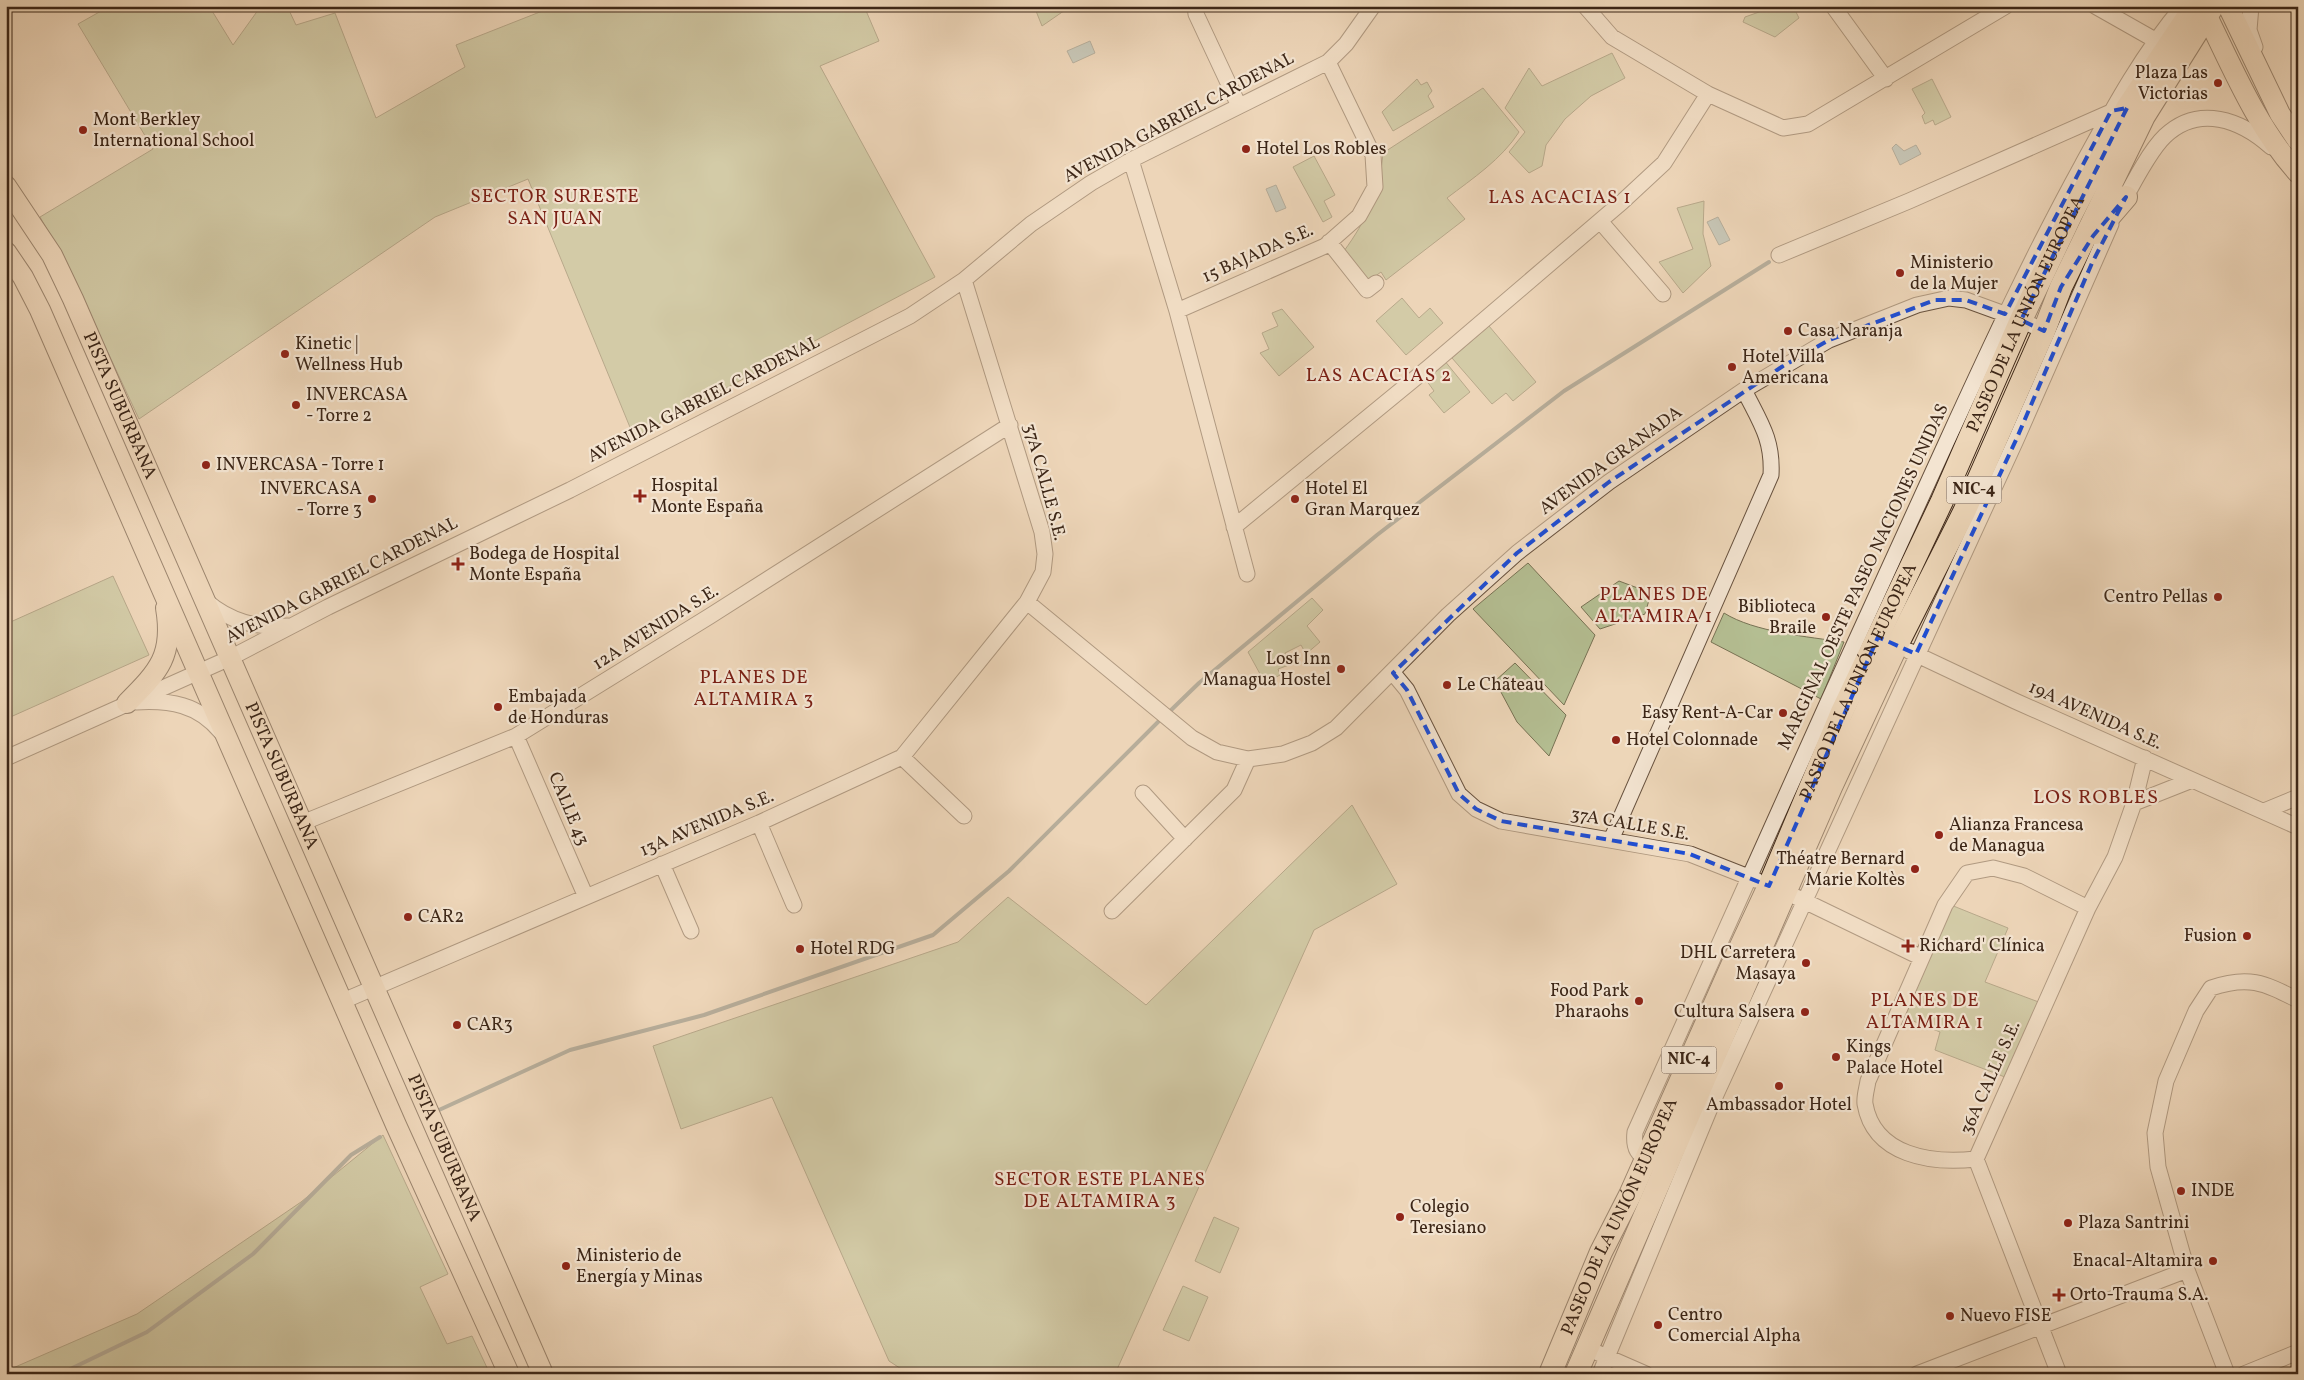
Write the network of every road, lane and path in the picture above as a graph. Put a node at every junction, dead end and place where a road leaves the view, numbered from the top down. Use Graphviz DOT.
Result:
graph roads {
  1 [pos="1195,6"];
  2 [pos="1373,6"];
  3 [pos="1585,6"];
  4 [pos="1833,6"];
  5 [pos="2006,6"];
  6 [pos="2095,6"];
  7 [pos="2183,6"];
  8 [pos="2228,6"];
  9 [pos="2251,6"];
  10 [pos="2204,8"];
  11 [pos="2155,40"];
  12 [pos="1328,62"];
  13 [pos="1886,79"];
  14 [pos="1708,94"];
  15 [pos="1239,106"];
  16 [pos="2119,110"];
  17 [pos="2298,136"];
  18 [pos="2298,141"];
  19 [pos="2282,155"];
  20 [pos="1131,160"];
  21 [pos="2298,173"];
  22 [pos="6,186"];
  23 [pos="2126,197"];
  24 [pos="1600,221"];
  25 [pos="1328,242"];
  26 [pos="6,252"];
  27 [pos="1779,255"];
  28 [pos="964,280"];
  29 [pos="1376,283"];
  30 [pos="2061,286"];
  31 [pos="1662,294"];
  32 [pos="1177,311"];
  33 [pos="2013,317"];
  34 [pos="2044,331"];
  35 [pos="1744,390"];
  36 [pos="1010,426"];
  37 [pos="1234,527"];
  38 [pos="1247,574"];
  39 [pos="158,577"];
  40 [pos="206,600"];
  41 [pos="1027,602"];
  42 [pos="292,626"];
  43 [pos="1897,645"];
  44 [pos="230,658"];
  45 [pos="199,672"];
  46 [pos="1393,673"];
  47 [pos="127,703"];
  48 [pos="516,736"];
  49 [pos="233,748"];
  50 [pos="902,757"];
  51 [pos="6,758"];
  52 [pos="2145,758"];
  53 [pos="1248,759"];
  54 [pos="2192,780"];
  55 [pos="1143,793"];
  56 [pos="2298,797"];
  57 [pos="2134,803"];
  58 [pos="2264,811"];
  59 [pos="964,816"];
  60 [pos="759,822"];
  61 [pos="302,823"];
  62 [pos="2298,827"];
  63 [pos="1185,839"];
  64 [pos="1610,840"];
  65 [pos="662,864"];
  66 [pos="1748,877"];
  67 [pos="1786,893"];
  68 [pos="586,897"];
  69 [pos="794,905"];
  70 [pos="2088,908"];
  71 [pos="1112,911"];
  72 [pos="691,931"];
  73 [pos="1920,957"];
  74 [pos="374,986"];
  75 [pos="2298,1000"];
  76 [pos="343,1002"];
  77 [pos="1976,1159"];
  78 [pos="1654,1165"];
  79 [pos="2187,1270"];
  80 [pos="2041,1328"];
  81 [pos="1597,1352"];
  82 [pos="2298,1352"];
  83 [pos="509,1374"];
  84 [pos="543,1374"];
  85 [pos="1550,1374"];
  86 [pos="1576,1374"];
  87 [pos="1600,1374"];
  88 [pos="1646,1374"];
  89 [pos="1917,1374"];
  90 [pos="2059,1374"];
  91 [pos="2227,1374"];
  92 [pos="2244,1374"];
  1 -- 15 [label="street"];
  2 -- 12 [label="street, AVENIDA GABRIEL CARDENAL"];
  3 -- 14 [label="street"];
  4 -- 13 [label="street"];
  5 -- 13 [label="street"];
  6 -- 11 [label="street"];
  7 -- 11 [label="street"];
  8 -- 18 [label="main road"];
  9 -- 17 [label="street"];
  10 -- 16 [label="highway, PASEO DE LA UNIÓN EUROPEA / NIC-4"];
  10 -- 19 [label="main road"];
  10 -- 30 [label="highway, PASEO DE LA UNIÓN EUROPEA / NIC-4"];
  11 -- 16 [label="street"];
  12 -- 15 [label="street, AVENIDA GABRIEL CARDENAL"];
  12 -- 25 [label="street, 15 BAJADA S.E."];
  13 -- 14 [label="street"];
  14 -- 24 [label="street"];
  15 -- 20 [label="street, AVENIDA GABRIEL CARDENAL"];
  16 -- 27 [label="street"];
  16 -- 33 [label="highway, PASEO DE LA UNIÓN EUROPEA / NIC-4"];
  19 -- 21 [label="main road"];
  19 -- 23 [label="street"];
  20 -- 28 [label="street, AVENIDA GABRIEL CARDENAL"];
  20 -- 32 [label="street"];
  22 -- 40 [label="main road, PISTA SUBURBANA"];
  23 -- 30 [label="highway"];
  23 -- 43 [label="street"];
  24 -- 31 [label="street"];
  24 -- 37 [label="street"];
  25 -- 29 [label="street"];
  25 -- 32 [label="street, 15 BAJADA S.E."];
  26 -- 39 [label="main road, PISTA SUBURBANA"];
  28 -- 36 [label="street, 37A CALLE S.E."];
  28 -- 42 [label="street, AVENIDA GABRIEL CARDENAL"];
  30 -- 34 [label="highway, PASEO DE LA UNIÓN EUROPEA / NIC-4"];
  32 -- 37 [label="street"];
  33 -- 34 [label="street, AVENIDA GRANADA"];
  33 -- 35 [label="street, AVENIDA GRANADA"];
  33 -- 43 [label="highway, PASEO DE LA UNIÓN EUROPEA / NIC-4"];
  33 -- 66 [label="street, MARGINAL OESTE PASEO NACIONES UNIDAS"];
  34 -- 43 [label="highway, PASEO DE LA UNIÓN EUROPEA / NIC-4"];
  35 -- 46 [label="street, AVENIDA GRANADA"];
  35 -- 64 [label="street"];
  36 -- 41 [label="street, 37A CALLE S.E."];
  36 -- 48 [label="street, 12A AVENIDA S.E."];
  37 -- 38 [label="street"];
  39 -- 45 [label="main road, PISTA SUBURBANA"];
  39 -- 47 [label="main road"];
  40 -- 42 [label="street"];
  40 -- 44 [label="main road, PISTA SUBURBANA"];
  41 -- 50 [label="street, 13A AVENIDA S.E."];
  41 -- 53 [label="street"];
  42 -- 44 [label="street, AVENIDA GABRIEL CARDENAL"];
  43 -- 52 [label="street, 19A AVENIDA S.E."];
  43 -- 67 [label="highway, PASEO DE LA UNIÓN EUROPEA / NIC-4"];
  44 -- 45 [label="street, AVENIDA GABRIEL CARDENAL"];
  44 -- 61 [label="main road, PISTA SUBURBANA"];
  45 -- 47 [label="street, AVENIDA GABRIEL CARDENAL"];
  45 -- 49 [label="main road, PISTA SUBURBANA"];
  46 -- 53 [label="street, AVENIDA GRANADA"];
  46 -- 64 [label="street, 37A CALLE S.E."];
  47 -- 49 [label="street"];
  47 -- 51 [label="street, AVENIDA GABRIEL CARDENAL"];
  48 -- 61 [label="street, 12A AVENIDA S.E."];
  48 -- 68 [label="street, CALLE 43"];
  49 -- 76 [label="main road, PISTA SUBURBANA"];
  50 -- 59 [label="street"];
  50 -- 60 [label="street, 13A AVENIDA S.E."];
  52 -- 54 [label="street, 19A AVENIDA S.E."];
  52 -- 57 [label="street, 36A CALLE S.E."];
  53 -- 63 [label="street"];
  54 -- 57 [label="street"];
  54 -- 58 [label="street, 19A AVENIDA S.E."];
  55 -- 63 [label="street"];
  56 -- 58 [label="street"];
  57 -- 70 [label="street, 36A CALLE S.E."];
  58 -- 62 [label="street, 19A AVENIDA S.E."];
  60 -- 65 [label="street, 13A AVENIDA S.E."];
  60 -- 69 [label="street"];
  61 -- 74 [label="main road, PISTA SUBURBANA"];
  63 -- 71 [label="street"];
  64 -- 66 [label="street, 37A CALLE S.E."];
  65 -- 68 [label="street, 13A AVENIDA S.E."];
  65 -- 72 [label="street"];
  66 -- 67 [label="street, 37A CALLE S.E."];
  66 -- 78 [label="street, MARGINAL OESTE PASEO NACIONES UNIDAS"];
  67 -- 73 [label="street, 37A CALLE S.E."];
  67 -- 78 [label="highway, PASEO DE LA UNIÓN EUROPEA / NIC-4"];
  67 -- 81 [label="street"];
  68 -- 74 [label="street, 13A AVENIDA S.E."];
  70 -- 73 [label="street"];
  70 -- 77 [label="street, 36A CALLE S.E."];
  73 -- 77 [label="street"];
  74 -- 76 [label="street, 13A AVENIDA S.E."];
  74 -- 84 [label="main road, PISTA SUBURBANA"];
  75 -- 79 [label="street"];
  76 -- 83 [label="main road, PISTA SUBURBANA"];
  77 -- 80 [label="street, 36A CALLE S.E."];
  78 -- 81 [label="highway, PASEO DE LA UNIÓN EUROPEA / NIC-4"];
  78 -- 85 [label="highway, PASEO DE LA UNIÓN EUROPEA / NIC-4"];
  79 -- 80 [label="street"];
  79 -- 91 [label="street"];
  80 -- 89 [label="street"];
  80 -- 90 [label="street, 36A CALLE S.E."];
  81 -- 86 [label="highway, PASEO DE LA UNIÓN EUROPEA / NIC-4"];
  81 -- 87 [label="street"];
  81 -- 88 [label="street"];
  82 -- 92 [label="street"];
}
